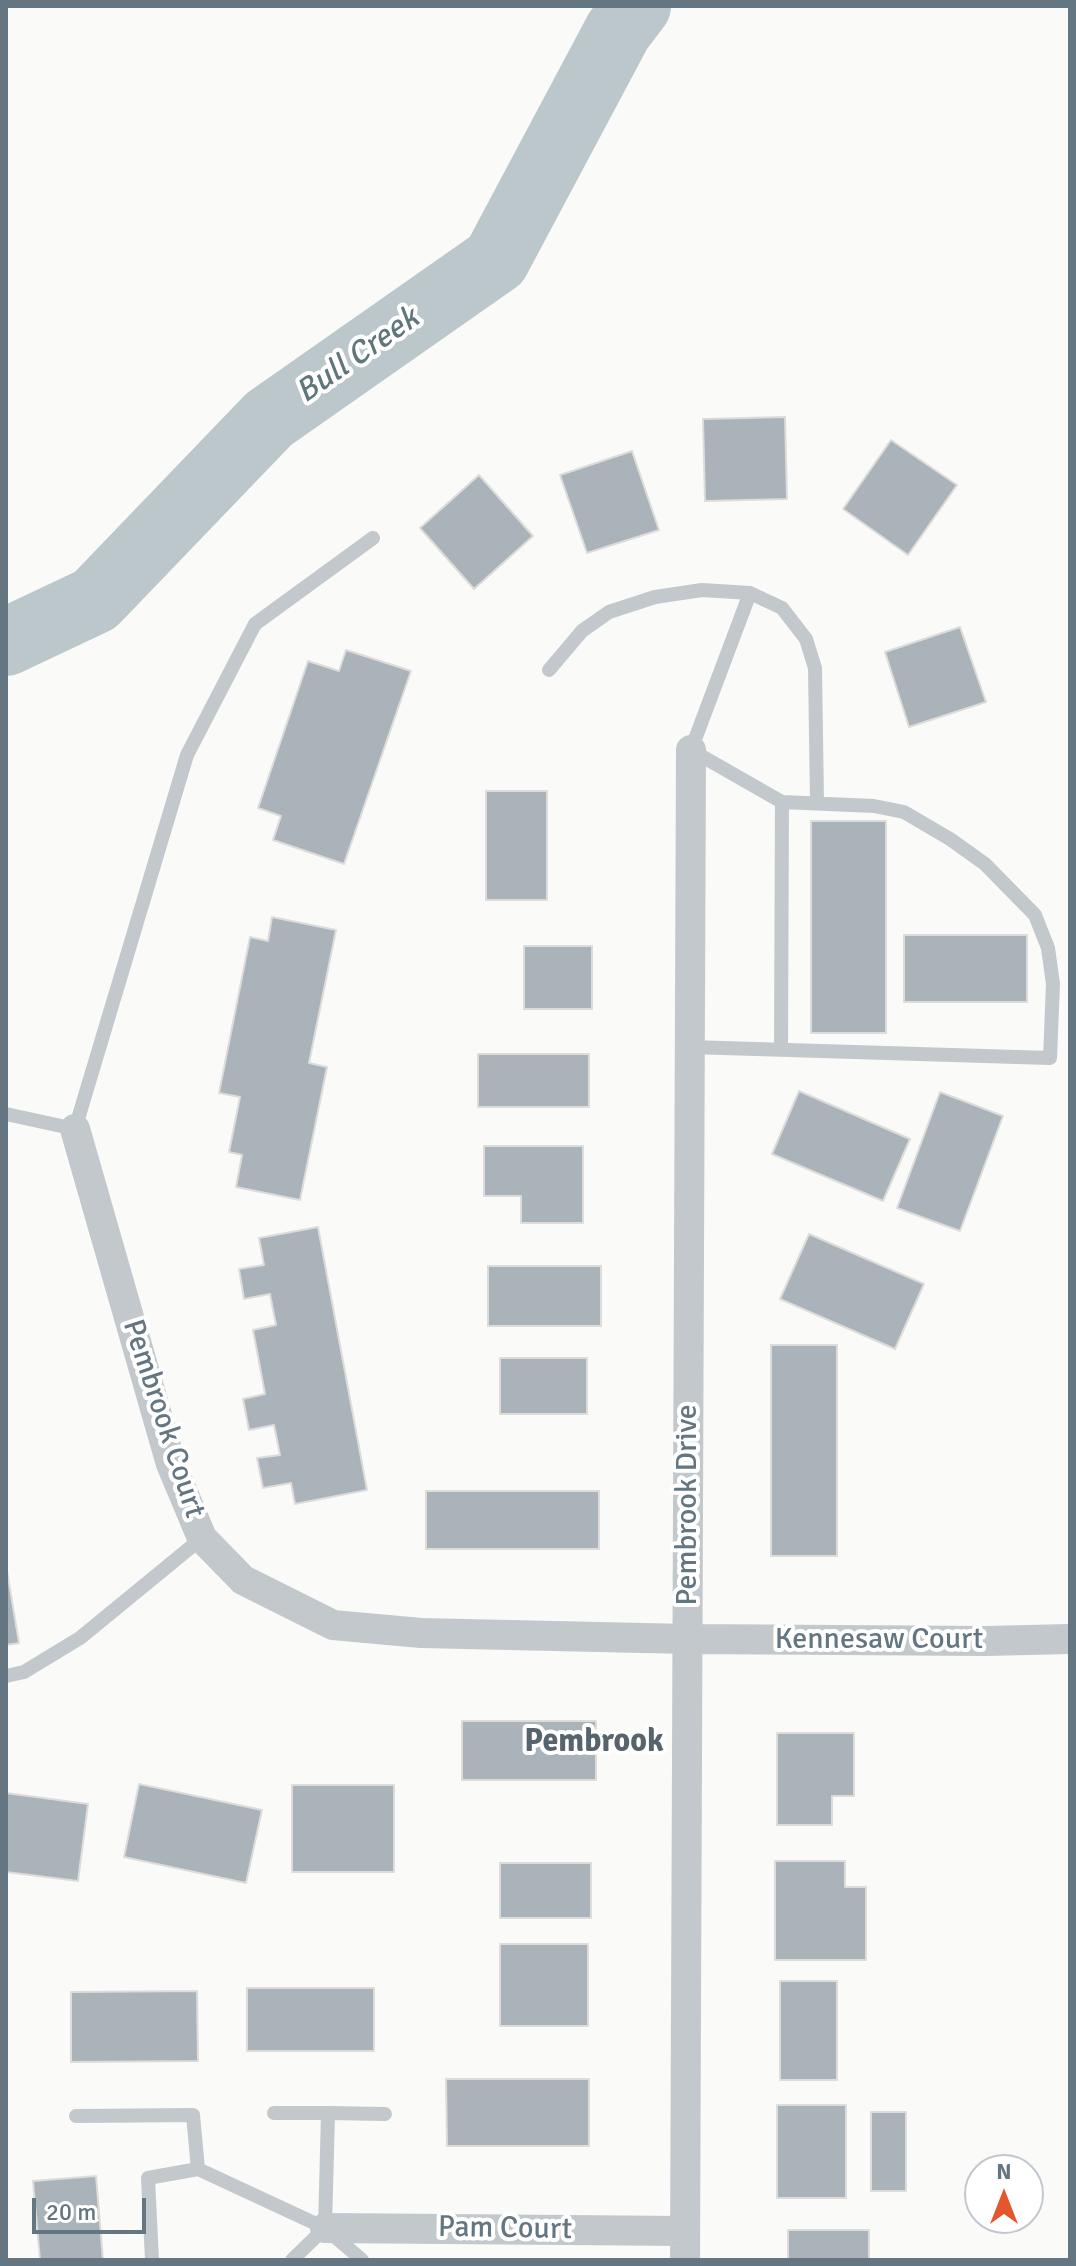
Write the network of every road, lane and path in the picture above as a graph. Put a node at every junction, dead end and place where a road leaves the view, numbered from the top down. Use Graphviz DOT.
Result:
graph roads {
  1 [pos="373,538"];
  2 [pos="750,593"];
  3 [pos="549,670"];
  4 [pos="691,750"];
  5 [pos="782,802"];
  6 [pos="817,803"];
  7 [pos="690,1047"];
  8 [pos="781,1049"];
  9 [pos="6,1114"];
  10 [pos="75,1129"];
  11 [pos="202,1538"];
  12 [pos="688,1639"];
  13 [pos="1070,1639"];
  14 [pos="6,1676"];
  15 [pos="274,2113"];
  16 [pos="328,2113"];
  17 [pos="385,2114"];
  18 [pos="76,2116"];
  19 [pos="198,2169"];
  20 [pos="325,2228"];
  21 [pos="685,2245"];
  22 [pos="152,2260"];
  23 [pos="292,2260"];
  24 [pos="362,2260"];
  1 -- 10 [label="lane"];
  2 -- 3 [label="lane"];
  2 -- 4 [label="lane"];
  2 -- 6 [label="lane"];
  4 -- 5 [label="lane"];
  4 -- 7 [label="street, Pembrook Drive"];
  5 -- 6 [label="lane"];
  5 -- 8 [label="lane"];
  6 -- 8 [label="lane"];
  7 -- 8 [label="lane"];
  7 -- 12 [label="street, Pembrook Drive"];
  9 -- 10 [label="lane"];
  10 -- 11 [label="street, Pembrook Court"];
  11 -- 12 [label="street, Pembrook Court"];
  11 -- 14 [label="lane"];
  12 -- 13 [label="street, Kennesaw Court"];
  12 -- 21 [label="street, Pembrook Drive"];
  15 -- 16 [label="lane"];
  16 -- 17 [label="lane"];
  16 -- 20 [label="lane"];
  18 -- 19 [label="lane"];
  19 -- 20 [label="lane"];
  19 -- 22 [label="lane"];
  20 -- 21 [label="street, Pam Court"];
  20 -- 23 [label="lane"];
  20 -- 24 [label="lane"];
}
